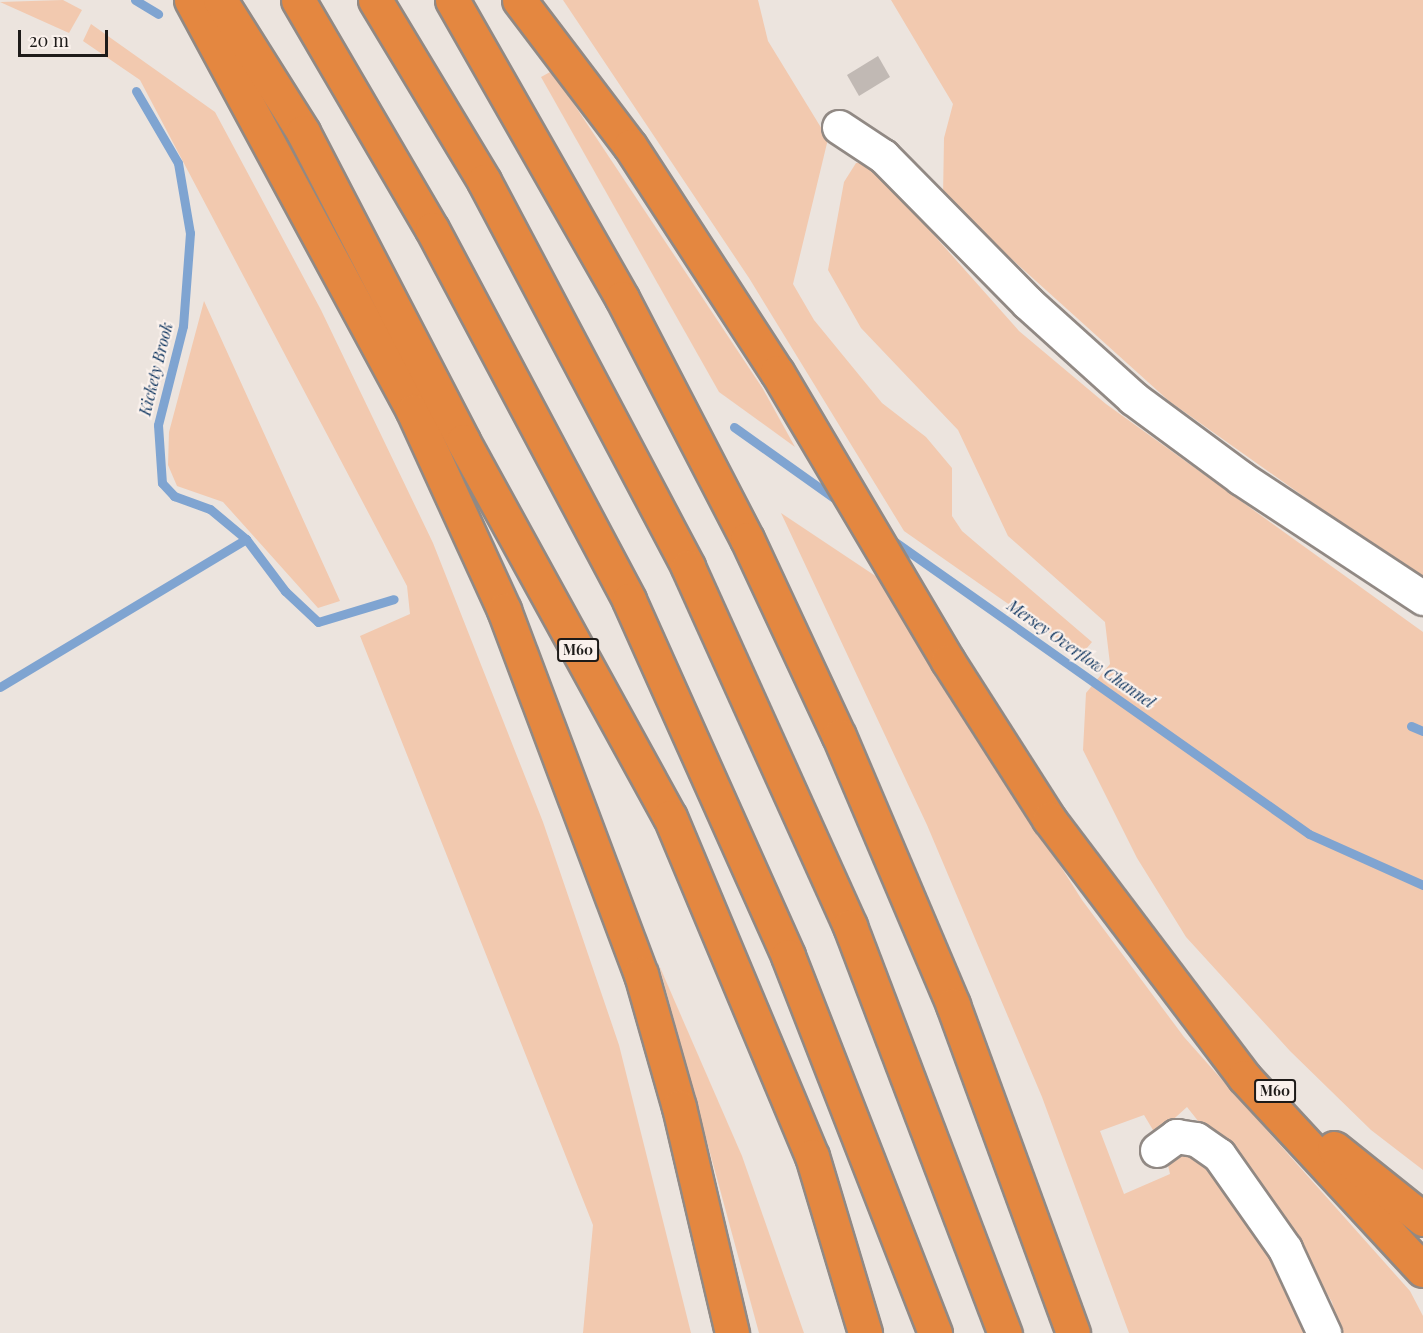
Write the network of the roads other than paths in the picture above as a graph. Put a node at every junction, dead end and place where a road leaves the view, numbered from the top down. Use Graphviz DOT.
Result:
graph roads {
  1 [pos="191,0"];
  2 [pos="220,0"];
  3 [pos="298,0"];
  4 [pos="375,0"];
  5 [pos="452,0"];
  6 [pos="519,0"];
  7 [pos="838,127"];
  8 [pos="1423,597"];
  9 [pos="1141,947"];
  10 [pos="1157,1150"];
  11 [pos="1423,1219"];
  12 [pos="1423,1270"];
  13 [pos="732,1333"];
  14 [pos="865,1333"];
  15 [pos="935,1333"];
  16 [pos="1005,1333"];
  17 [pos="1073,1333"];
  18 [pos="1324,1333"];
  1 -- 13 [label="highway"];
  2 -- 14 [label="highway, M60"];
  3 -- 15 [label="highway"];
  4 -- 16 [label="highway"];
  5 -- 17 [label="highway"];
  6 -- 9 [label="highway, M60"];
  7 -- 8 [label="lane"];
  9 -- 11 [label="highway, M60"];
  9 -- 12 [label="highway, M60"];
  10 -- 18 [label="lane"];
}
